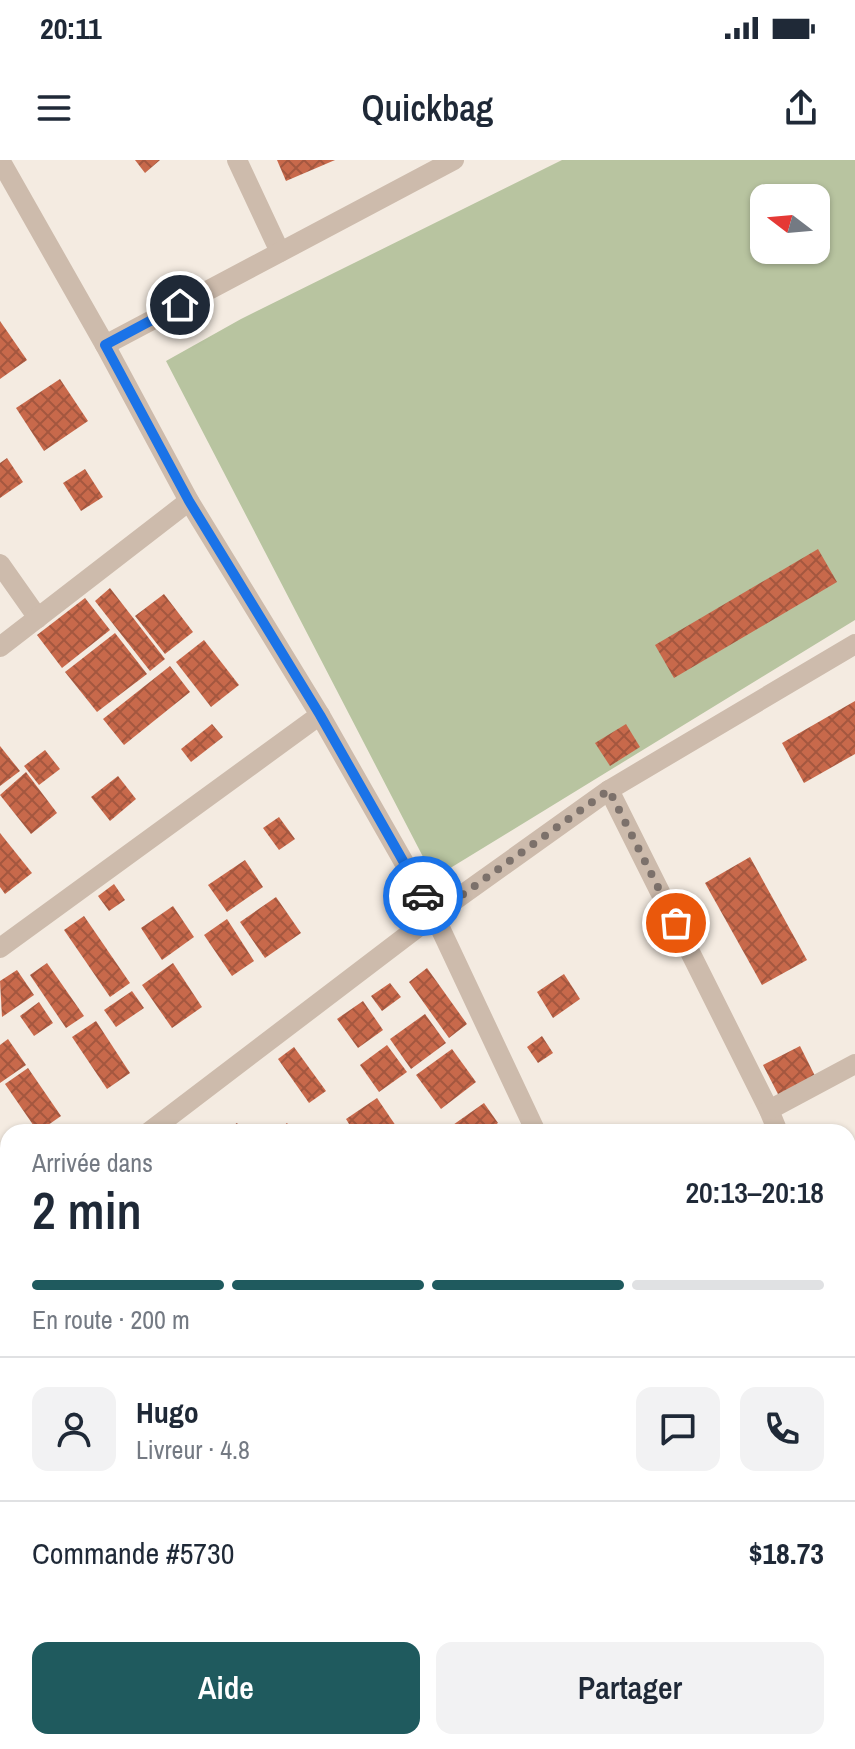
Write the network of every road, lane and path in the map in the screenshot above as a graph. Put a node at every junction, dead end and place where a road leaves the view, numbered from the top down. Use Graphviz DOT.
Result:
graph roads {
  1 [pos="0,160"];
  2 [pos="237,160"];
  3 [pos="454,160"];
  4 [pos="280,252"];
  5 [pos="105,345"];
  6 [pos="189,501"];
  7 [pos="0,564"];
  8 [pos="38,618"];
  9 [pos="855,644"];
  10 [pos="0,647"];
  11 [pos="320,715"];
  12 [pos="609,790"];
  13 [pos="434,915"];
  14 [pos="0,948"];
  15 [pos="855,1064"];
  16 [pos="769,1110"];
  17 [pos="160,1124"];
  18 [pos="531,1124"];
  19 [pos="775,1124"];
  1 -- 5 [label="street"];
  2 -- 4 [label="street"];
  3 -- 4 [label="street"];
  4 -- 5 [label="street"];
  5 -- 6 [label="street"];
  6 -- 8 [label="street"];
  6 -- 11 [label="street"];
  7 -- 8 [label="street"];
  8 -- 10 [label="street"];
  9 -- 12 [label="street"];
  11 -- 13 [label="street"];
  11 -- 14 [label="street"];
  12 -- 13 [label="street"];
  12 -- 16 [label="street"];
  13 -- 17 [label="street"];
  13 -- 18 [label="street"];
  15 -- 16 [label="street"];
  16 -- 19 [label="street"];
}
